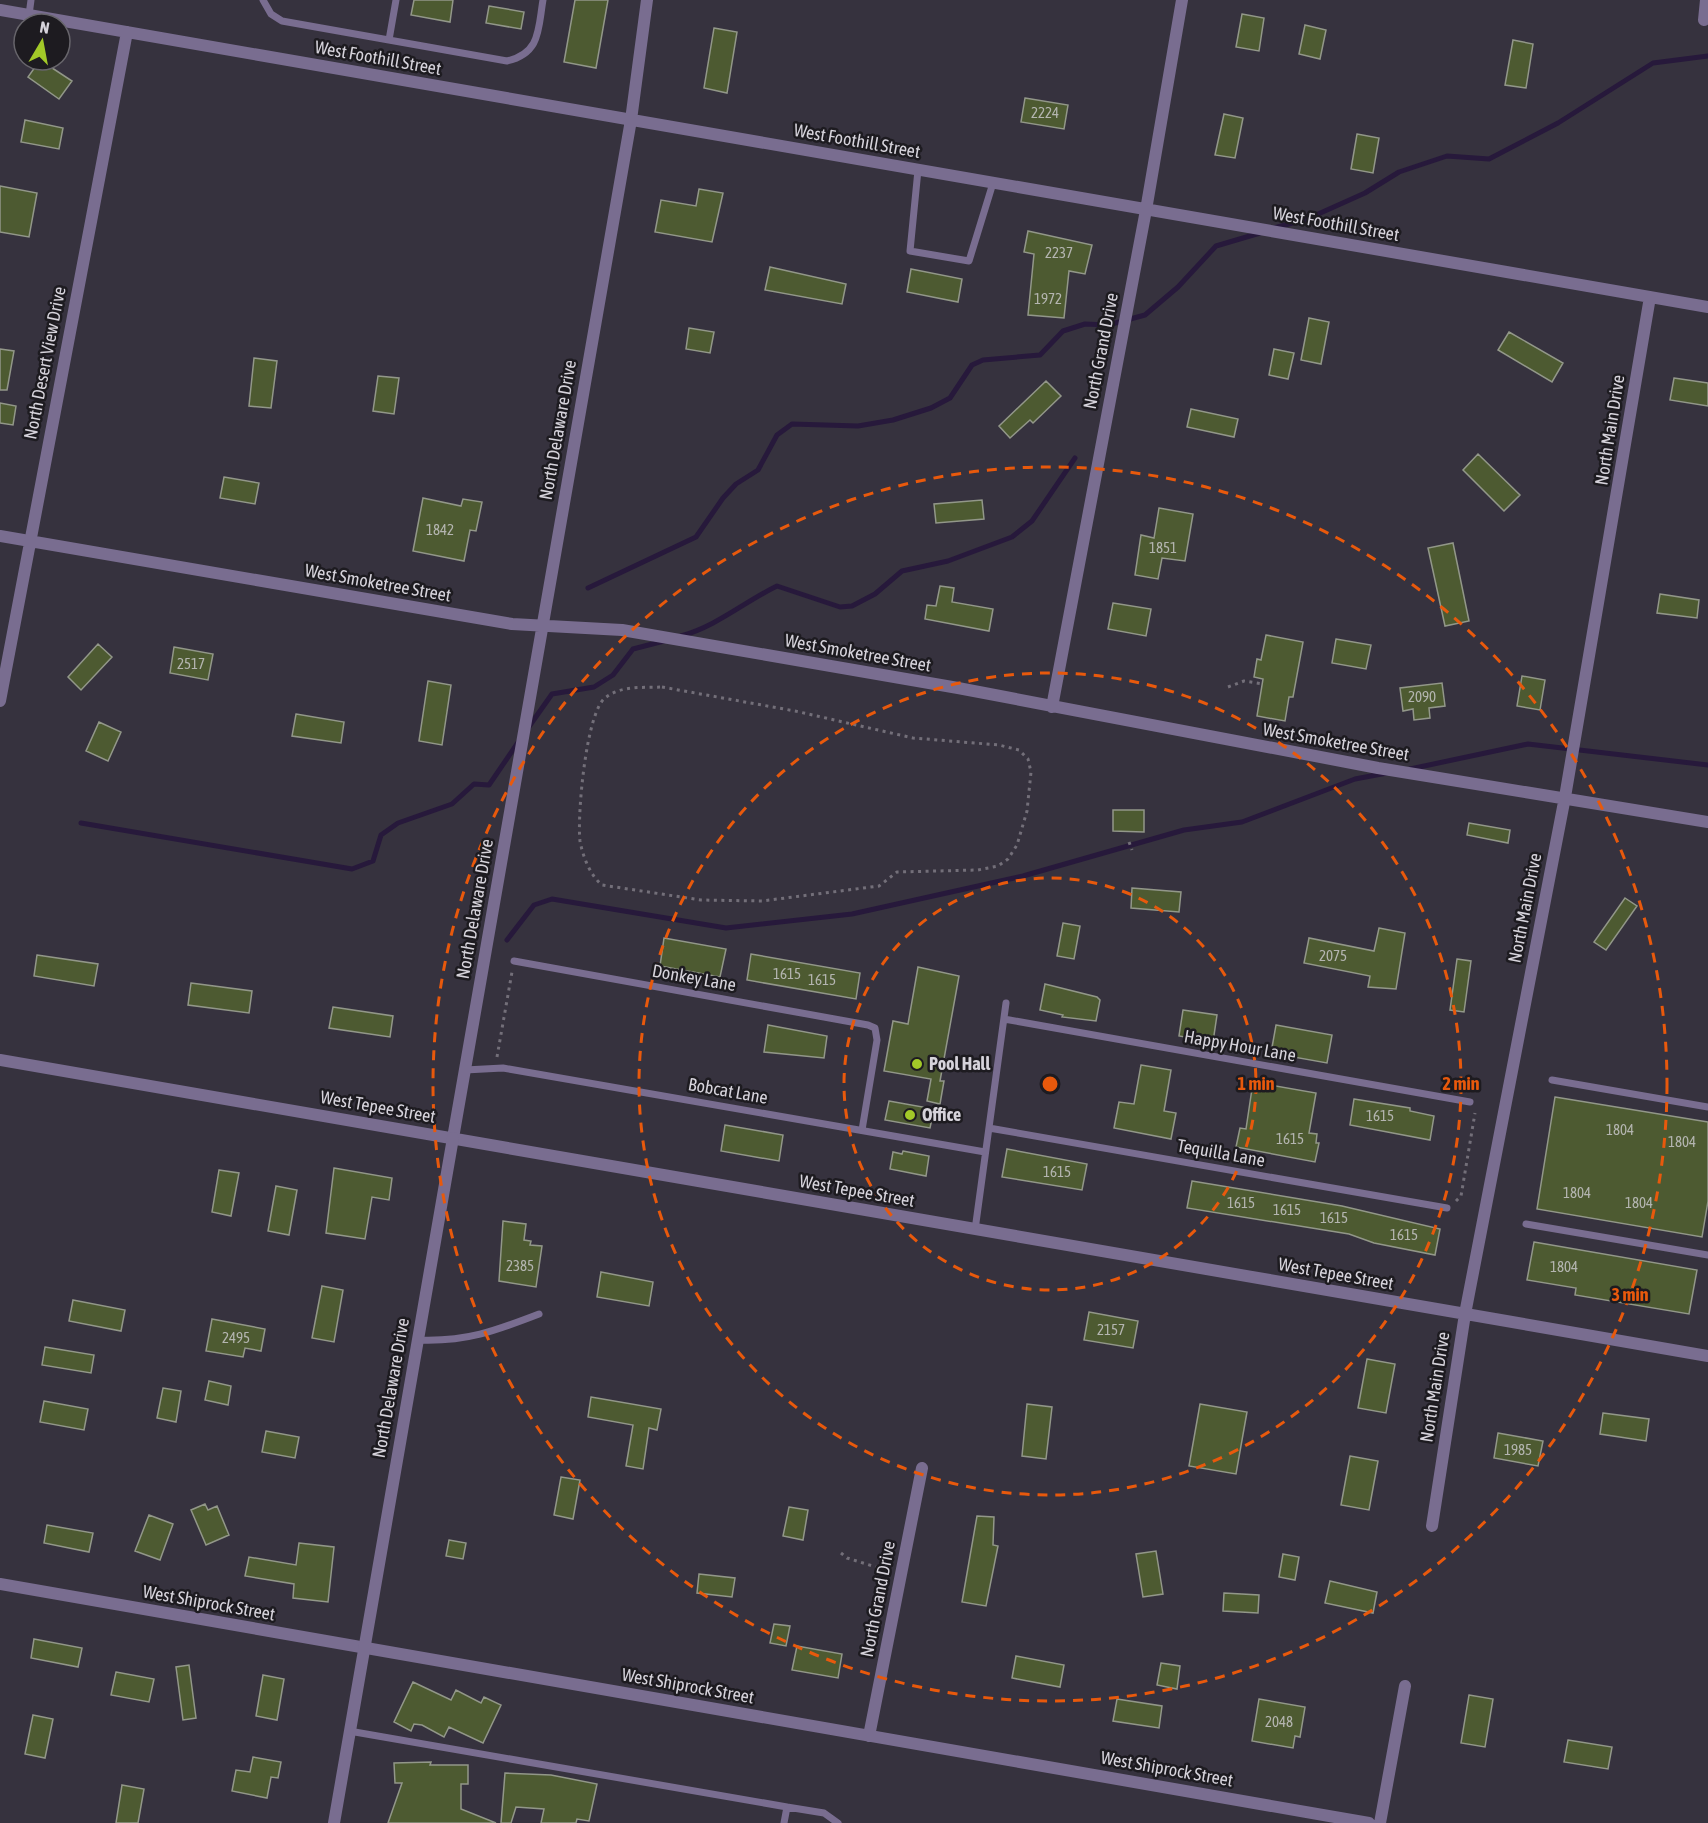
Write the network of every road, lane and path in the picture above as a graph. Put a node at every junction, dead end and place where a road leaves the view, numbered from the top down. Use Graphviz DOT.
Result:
graph roads {
  1 [pos="263,0"];
  2 [pos="396,0"];
  3 [pos="543,0"];
  4 [pos="647,0"];
  5 [pos="1182,0"];
  6 [pos="1706,0"];
  7 [pos="1704,20"];
  8 [pos="72,22"];
  9 [pos="127,32"];
  10 [pos="389,40"];
  11 [pos="631,120"];
  12 [pos="918,170"];
  13 [pos="993,183"];
  14 [pos="1146,210"];
  15 [pos="1650,297"];
  16 [pos="1708,307"];
  17 [pos="0,536"];
  18 [pos="28,541"];
  19 [pos="543,625"];
  20 [pos="1263,684"];
  21 [pos="1228,687"];
  22 [pos="620,690"];
  23 [pos="0,701"];
  24 [pos="1052,708"];
  25 [pos="1565,797"];
  26 [pos="1708,822"];
  27 [pos="1129,842"];
  28 [pos="1132,850"];
  29 [pos="514,961"];
  30 [pos="1006,1003"];
  31 [pos="1004,1019"];
  32 [pos="0,1060"];
  33 [pos="495,1068"];
  34 [pos="465,1071"];
  35 [pos="1552,1080"];
  36 [pos="1470,1102"];
  37 [pos="1708,1107"];
  38 [pos="989,1128"];
  39 [pos="862,1130"];
  40 [pos="453,1138"];
  41 [pos="985,1152"];
  42 [pos="1448,1208"];
  43 [pos="1526,1224"];
  44 [pos="975,1230"];
  45 [pos="1708,1256"];
  46 [pos="539,1314"];
  47 [pos="1465,1314"];
  48 [pos="418,1340"];
  49 [pos="1708,1356"];
  50 [pos="922,1468"];
  51 [pos="1432,1526"];
  52 [pos="841,1553"];
  53 [pos="879,1568"];
  54 [pos="0,1584"];
  55 [pos="365,1649"];
  56 [pos="1405,1686"];
  57 [pos="350,1731"];
  58 [pos="869,1736"];
  59 [pos="787,1807"];
  60 [pos="334,1823"];
  61 [pos="784,1823"];
  62 [pos="838,1823"];
  63 [pos="1370,1823"];
  64 [pos="1380,1823"];
  1 -- 10 [label="lane"];
  2 -- 10 [label="lane"];
  3 -- 10 [label="lane"];
  4 -- 11 [label="street, North Delaware Drive"];
  5 -- 14 [label="street, North Grand Drive"];
  6 -- 7 [label="street"];
  8 -- 9 [label="street, West Foothill Street"];
  9 -- 11 [label="street, West Foothill Street"];
  9 -- 18 [label="street, North Desert View Drive"];
  11 -- 12 [label="street, West Foothill Street"];
  11 -- 19 [label="street, North Delaware Drive"];
  12 -- 13 [label="street, West Foothill Street"];
  12 -- 13 [label="lane"];
  13 -- 14 [label="street, West Foothill Street"];
  14 -- 15 [label="street, West Foothill Street"];
  14 -- 24 [label="street, North Grand Drive"];
  15 -- 16 [label="street, West Foothill Street"];
  15 -- 25 [label="street, North Main Drive"];
  17 -- 18 [label="street, West Smoketree Street"];
  18 -- 19 [label="street, West Smoketree Street"];
  18 -- 23 [label="street, North Desert View Drive"];
  19 -- 24 [label="street, West Smoketree Street"];
  19 -- 34 [label="street, North Delaware Drive"];
  20 -- 21 [label="path"];
  22 -- 22 [label="path"];
  24 -- 25 [label="street, West Smoketree Street"];
  25 -- 26 [label="street, West Smoketree Street"];
  25 -- 47 [label="street, North Main Drive"];
  27 -- 28 [label="path"];
  29 -- 33 [label="path"];
  29 -- 39 [label="lane, Donkey Lane"];
  30 -- 31 [label="lane"];
  31 -- 36 [label="lane, Happy Hour Lane"];
  31 -- 38 [label="lane"];
  32 -- 40 [label="street, West Tepee Street"];
  33 -- 34 [label="lane, Bobcat Lane"];
  33 -- 39 [label="lane, Bobcat Lane"];
  34 -- 40 [label="street, North Delaware Drive"];
  35 -- 37 [label="lane"];
  36 -- 42 [label="path"];
  38 -- 41 [label="lane"];
  38 -- 42 [label="lane, Tequilla Lane"];
  39 -- 41 [label="lane, Bobcat Lane"];
  40 -- 44 [label="street, West Tepee Street"];
  40 -- 48 [label="street, North Delaware Drive"];
  41 -- 44 [label="lane"];
  43 -- 45 [label="lane"];
  44 -- 47 [label="street, West Tepee Street"];
  46 -- 48 [label="lane"];
  47 -- 49 [label="street, West Tepee Street"];
  47 -- 51 [label="street, North Main Drive"];
  48 -- 55 [label="street, North Delaware Drive"];
  50 -- 58 [label="street, North Grand Drive"];
  52 -- 53 [label="path"];
  54 -- 55 [label="street, West Shiprock Street"];
  55 -- 57 [label="street, North Delaware Drive"];
  55 -- 58 [label="street, West Shiprock Street"];
  56 -- 64 [label="street"];
  57 -- 59 [label="lane"];
  57 -- 60 [label="street, North Delaware Drive"];
  58 -- 63 [label="street, West Shiprock Street"];
  59 -- 61 [label="lane"];
  59 -- 62 [label="lane"];
}
